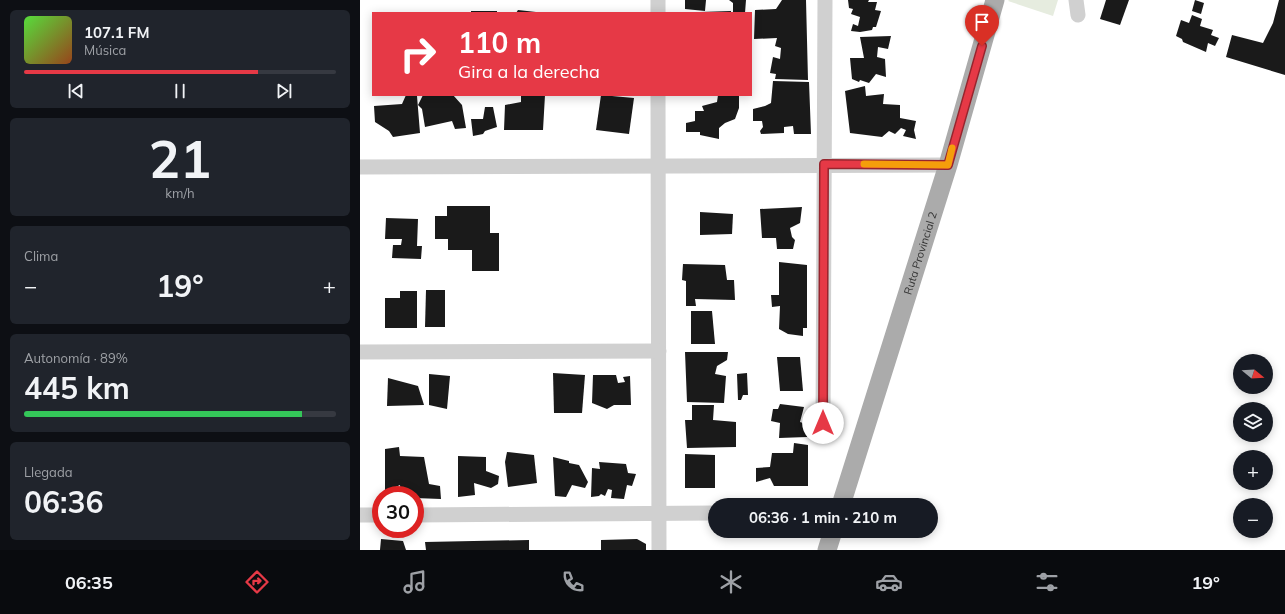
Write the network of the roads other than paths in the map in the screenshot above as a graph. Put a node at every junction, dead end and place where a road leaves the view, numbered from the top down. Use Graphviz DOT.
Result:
graph roads {
  1 [pos="658,0"];
  2 [pos="825,0"];
  3 [pos="995,0"];
  4 [pos="1076,0"];
  5 [pos="658,12"];
  6 [pos="1078,15"];
  7 [pos="658,96"];
  8 [pos="824,164"];
  9 [pos="658,165"];
  10 [pos="948,165"];
  11 [pos="360,167"];
  12 [pos="360,352"];
  13 [pos="659,352"];
  14 [pos="823,423"];
  15 [pos="843,498"];
  16 [pos="708,513"];
  17 [pos="659,514"];
  18 [pos="360,515"];
  19 [pos="372,515"];
  20 [pos="424,515"];
  21 [pos="831,538"];
  22 [pos="659,550"];
  23 [pos="827,550"];
  1 -- 5 [label="street"];
  2 -- 8 [label="street"];
  3 -- 10 [label="main road, Ruta Provincial 2"];
  4 -- 6 [label="street"];
  7 -- 9 [label="street"];
  8 -- 9 [label="street"];
  8 -- 10 [label="street"];
  8 -- 14 [label="street"];
  9 -- 11 [label="street"];
  9 -- 13 [label="street"];
  10 -- 15 [label="main road, Ruta Provincial 2"];
  12 -- 13 [label="street"];
  13 -- 17 [label="street"];
  16 -- 17 [label="street"];
  17 -- 20 [label="street"];
  17 -- 22 [label="street"];
  18 -- 19 [label="street"];
  21 -- 23 [label="main road"];
}
